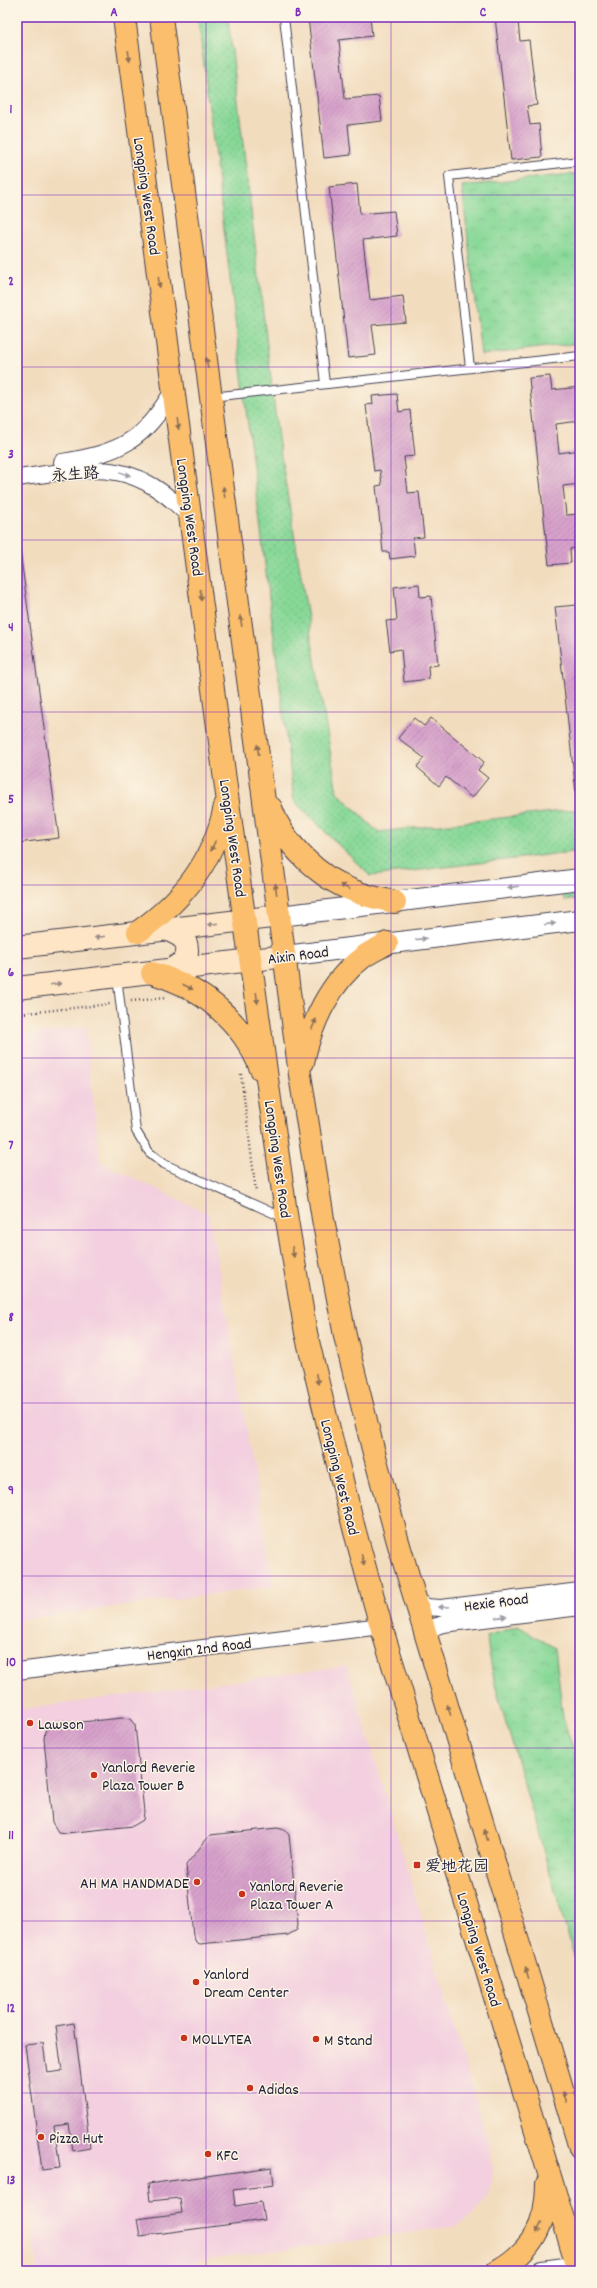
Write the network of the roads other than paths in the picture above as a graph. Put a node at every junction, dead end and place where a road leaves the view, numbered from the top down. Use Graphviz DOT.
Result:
graph roads {
  1 [pos="124,17"];
  2 [pos="161,17"];
  3 [pos="284,17"];
  4 [pos="580,161"];
  5 [pos="580,356"];
  6 [pos="470,368"];
  7 [pos="325,384"];
  8 [pos="174,389"];
  9 [pos="211,397"];
  10 [pos="17,468"];
  11 [pos="17,478"];
  12 [pos="191,518"];
  13 [pos="263,788"];
  14 [pos="227,795"];
  15 [pos="580,879"];
  16 [pos="395,902"];
  17 [pos="280,916"];
  18 [pos="580,920"];
  19 [pos="245,921"];
  20 [pos="166,930"];
  21 [pos="138,932"];
  22 [pos="387,943"];
  23 [pos="17,947"];
  24 [pos="285,956"];
  25 [pos="251,960"];
  26 [pos="162,972"];
  27 [pos="117,976"];
  28 [pos="17,988"];
  29 [pos="300,1075"];
  30 [pos="270,1091"];
  31 [pos="287,1220"];
  32 [pos="580,1591"];
  33 [pos="415,1598"];
  34 [pos="580,1607"];
  35 [pos="381,1626"];
  36 [pos="427,1639"];
  37 [pos="17,1671"];
  38 [pos="580,2148"];
  39 [pos="545,2163"];
  40 [pos="579,2268"];
  41 [pos="498,2271"];
  42 [pos="542,2271"];
  1 -- 8 [label="main road, Longping West Road, one-way"];
  9 -- 2 [label="main road, Longping West Road, one-way"];
  3 -- 7 [label="lane"];
  4 -- 6 [label="lane"];
  5 -- 6 [label="lane"];
  6 -- 7 [label="lane"];
  7 -- 9 [label="lane"];
  8 -- 10 [label="street"];
  8 -- 12 [label="main road, Longping West Road, one-way"];
  13 -- 9 [label="main road, Longping West Road, one-way"];
  11 -- 12 [label="street, 永生路, one-way"];
  12 -- 14 [label="main road, Longping West Road, one-way"];
  16 -- 13 [label="main road, one-way"];
  17 -- 13 [label="main road, Longping West Road, one-way"];
  14 -- 19 [label="main road, Longping West Road"];
  14 -- 21 [label="main road, one-way"];
  15 -- 16 [label="street, one-way"];
  16 -- 17 [label="street"];
  17 -- 19 [label="main road"];
  17 -- 24 [label="main road, Longping West Road"];
  22 -- 18 [label="street, Aixin Road, one-way"];
  19 -- 20 [label="main road, one-way"];
  19 -- 25 [label="main road, Longping West Road"];
  20 -- 21 [label="main road"];
  20 -- 26 [label="main road"];
  21 -- 23 [label="main road, one-way"];
  22 -- 24 [label="street, Aixin Road"];
  29 -- 22 [label="main road, one-way"];
  24 -- 25 [label="main road, Aixin Road"];
  24 -- 29 [label="main road, Longping West Road"];
  25 -- 26 [label="main road, Aixin Road"];
  25 -- 30 [label="main road, Longping West Road, one-way"];
  26 -- 27 [label="main road, Aixin Road"];
  26 -- 30 [label="main road, one-way"];
  28 -- 27 [label="main road, Aixin Road, one-way"];
  27 -- 31 [label="lane"];
  29 -- 33 [label="main road, Longping West Road"];
  30 -- 31 [label="main road, Longping West Road"];
  31 -- 35 [label="main road, Longping West Road, one-way"];
  32 -- 33 [label="street, Hexie Road, one-way"];
  33 -- 36 [label="main road, Longping West Road"];
  36 -- 34 [label="street, Hexie Road, one-way"];
  35 -- 37 [label="street, Hengxin 2nd Road"];
  35 -- 39 [label="main road, Longping West Road"];
  38 -- 36 [label="main road, Longping West Road, one-way"];
  39 -- 40 [label="main road, Longping West Road"];
  39 -- 41 [label="main road, one-way"];
  40 -- 42 [label="street"];
}
